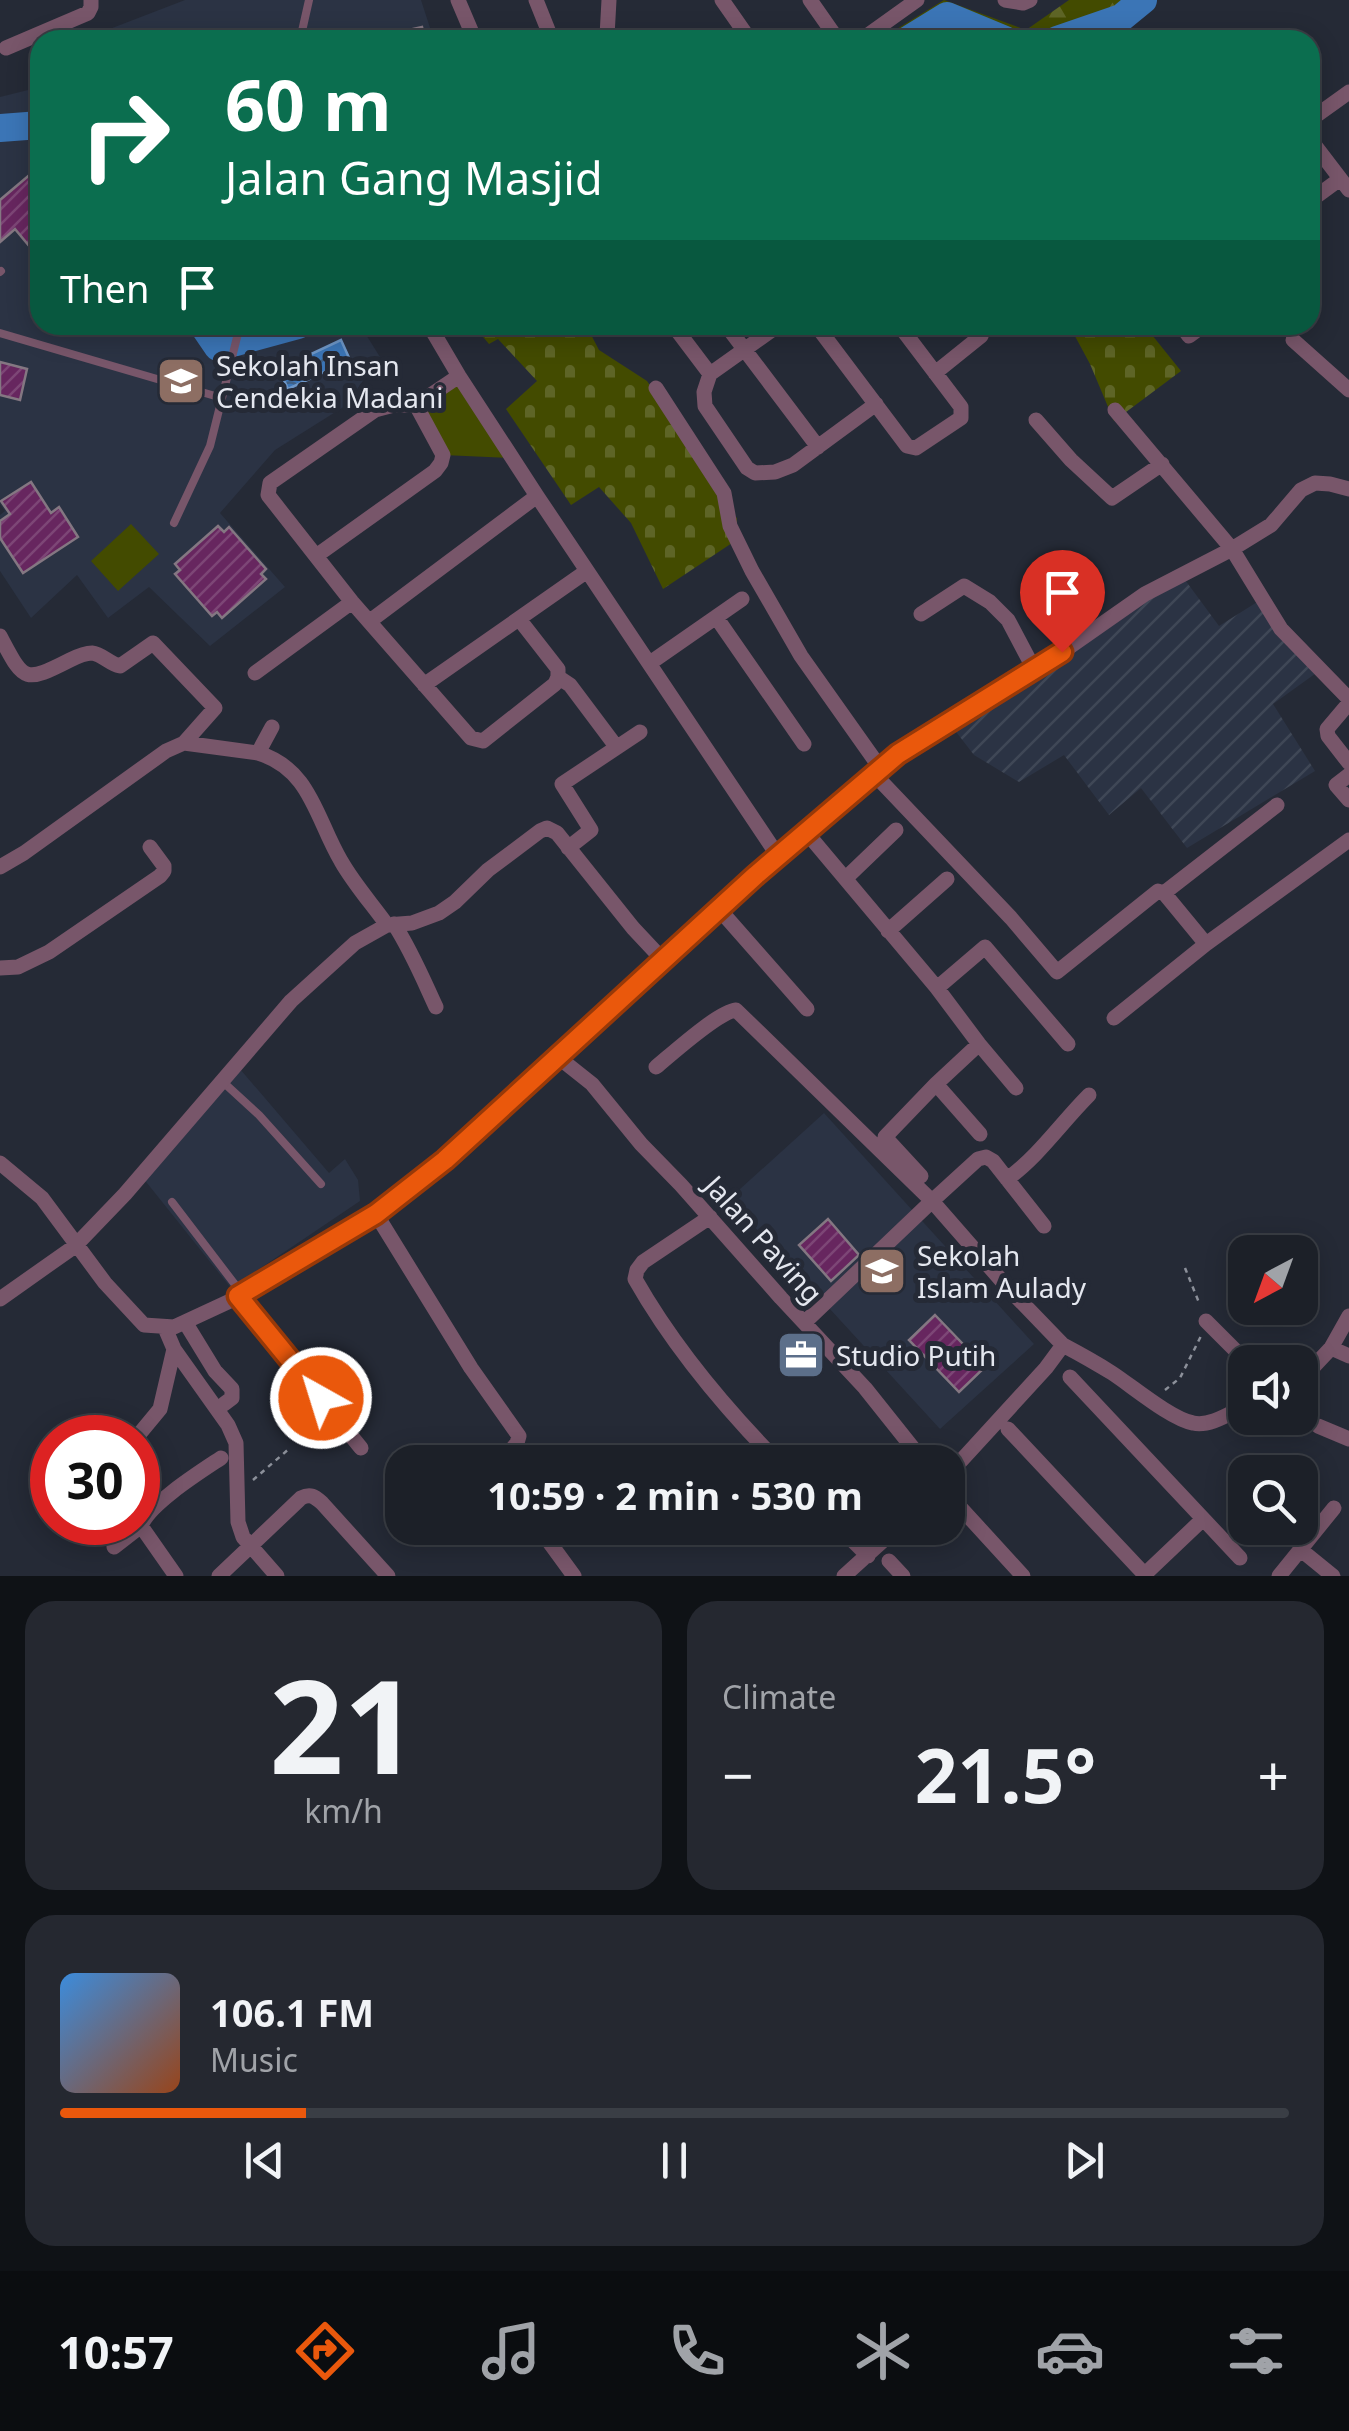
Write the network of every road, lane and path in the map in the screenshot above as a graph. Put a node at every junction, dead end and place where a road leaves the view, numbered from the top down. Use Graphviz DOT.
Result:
graph roads {
  1 [pos="90,0"];
  2 [pos="309,0"];
  3 [pos="458,0"];
  4 [pos="536,0"];
  5 [pos="610,0"];
  6 [pos="722,0"];
  7 [pos="810,0"];
  8 [pos="917,0"];
  9 [pos="1005,0"];
  10 [pos="1030,0"];
  11 [pos="898,5"];
  12 [pos="48,30"];
  13 [pos="302,30"];
  14 [pos="472,30"];
  15 [pos="548,30"];
  16 [pos="604,30"];
  17 [pos="743,30"];
  18 [pos="831,30"];
  19 [pos="872,30"];
  20 [pos="30,38"];
  21 [pos="6,48"];
  22 [pos="1349,92"];
  23 [pos="1320,113"];
  24 [pos="1320,153"];
  25 [pos="1344,185"];
  26 [pos="1320,196"];
  27 [pos="0,333"];
  28 [pos="237,335"];
  29 [pos="435,335"];
  30 [pos="680,335"];
  31 [pos="734,335"];
  32 [pos="765,335"];
  33 [pos="824,335"];
  34 [pos="907,335"];
  35 [pos="981,335"];
  36 [pos="1293,340"];
  37 [pos="745,350"];
  38 [pos="935,373"];
  39 [pos="710,374"];
  40 [pos="458,376"];
  41 [pos="656,388"];
  42 [pos="1349,390"];
  43 [pos="222,398"];
  44 [pos="876,404"];
  45 [pos="416,405"];
  46 [pos="1115,410"];
  47 [pos="1036,420"];
  48 [pos="818,447"];
  49 [pos="1162,464"];
  50 [pos="1349,488"];
  51 [pos="537,496"];
  52 [pos="174,523"];
  53 [pos="1232,549"];
  54 [pos="316,556"];
  55 [pos="587,571"];
  56 [pos="742,599"];
  57 [pos="352,602"];
  58 [pos="921,614"];
  59 [pos="716,616"];
  60 [pos="519,619"];
  61 [pos="370,621"];
  62 [pos="0,636"];
  63 [pos="650,662"];
  64 [pos="7,668"];
  65 [pos="1034,671"];
  66 [pos="254,672"];
  67 [pos="558,677"];
  68 [pos="424,685"];
  69 [pos="1349,701"];
  70 [pos="272,727"];
  71 [pos="640,732"];
  72 [pos="612,741"];
  73 [pos="184,743"];
  74 [pos="804,744"];
  75 [pos="258,753"];
  76 [pos="1349,763"];
  77 [pos="878,771"];
  78 [pos="1349,776"];
  79 [pos="1349,800"];
  80 [pos="1277,805"];
  81 [pos="896,830"];
  82 [pos="806,832"];
  83 [pos="1349,840"];
  84 [pos="150,847"];
  85 [pos="568,848"];
  86 [pos="778,856"];
  87 [pos="0,868"];
  88 [pos="846,878"];
  89 [pos="947,880"];
  90 [pos="1164,892"];
  91 [pos="718,910"];
  92 [pos="391,925"];
  93 [pos="888,931"];
  94 [pos="1206,944"];
  95 [pos="664,960"];
  96 [pos="0,968"];
  97 [pos="937,988"];
  98 [pos="436,1007"];
  99 [pos="807,1009"];
  100 [pos="1114,1018"];
  101 [pos="979,1044"];
  102 [pos="1068,1044"];
  103 [pos="558,1057"];
  104 [pos="656,1067"];
  105 [pos="223,1082"];
  106 [pos="936,1084"];
  107 [pos="1016,1088"];
  108 [pos="1089,1095"];
  109 [pos="980,1134"];
  110 [pos="0,1162"];
  111 [pos="1007,1179"];
  112 [pos="322,1184"];
  113 [pos="930,1192"];
  114 [pos="172,1202"];
  115 [pos="376,1214"];
  116 [pos="710,1217"];
  117 [pos="1044,1226"];
  118 [pos="75,1246"];
  119 [pos="1184,1268"];
  120 [pos="241,1296"];
  121 [pos="0,1299"];
  122 [pos="1349,1316"];
  123 [pos="1206,1321"];
  124 [pos="185,1322"];
  125 [pos="805,1322"];
  126 [pos="165,1328"];
  127 [pos="1064,1345"];
  128 [pos="1230,1345"];
  129 [pos="1330,1348"];
  130 [pos="174,1349"];
  131 [pos="1349,1356"];
  132 [pos="1318,1361"];
  133 [pos="1070,1377"];
  134 [pos="1152,1401"];
  135 [pos="224,1404"];
  136 [pos="1228,1414"];
  137 [pos="155,1415"];
  138 [pos="1318,1425"];
  139 [pos="1008,1429"];
  140 [pos="1349,1439"];
  141 [pos="515,1445"];
  142 [pos="763,1445"];
  143 [pos="910,1445"];
  144 [pos="290,1448"];
  145 [pos="362,1448"];
  146 [pos="965,1456"];
  147 [pos="220,1458"];
  148 [pos="236,1495"];
  149 [pos="160,1504"];
  150 [pos="1334,1508"];
  151 [pos="965,1513"];
  152 [pos="1203,1519"];
  153 [pos="117,1545"];
  154 [pos="154,1545"];
  155 [pos="551,1545"];
  156 [pos="857,1545"];
  157 [pos="879,1545"];
  158 [pos="252,1546"];
  159 [pos="114,1547"];
  160 [pos="1300,1550"];
  161 [pos="868,1556"];
  162 [pos="1240,1558"];
  163 [pos="890,1561"];
  164 [pos="176,1576"];
  165 [pos="220,1576"];
  166 [pos="277,1576"];
  167 [pos="388,1576"];
  168 [pos="574,1576"];
  169 [pos="844,1576"];
  170 [pos="904,1576"];
  171 [pos="1023,1576"];
  172 [pos="1144,1576"];
  173 [pos="1280,1576"];
  174 [pos="1334,1576"];
  1 -- 12 [label="street"];
  2 -- 13 [label="lane"];
  3 -- 14 [label="street"];
  4 -- 15 [label="street"];
  5 -- 16 [label="street"];
  6 -- 17 [label="street"];
  7 -- 18 [label="street"];
  8 -- 11 [label="street"];
  9 -- 10 [label="street"];
  11 -- 19 [label="street"];
  20 -- 21 [label="street"];
  22 -- 23 [label="street"];
  24 -- 25 [label="street"];
  25 -- 26 [label="street"];
  27 -- 43 [label="lane"];
  28 -- 43 [label="lane"];
  29 -- 40 [label="street"];
  30 -- 39 [label="street"];
  31 -- 37 [label="street"];
  32 -- 37 [label="street"];
  33 -- 44 [label="street"];
  34 -- 38 [label="street"];
  35 -- 38 [label="street"];
  36 -- 42 [label="street"];
  37 -- 39 [label="street"];
  37 -- 48 [label="street"];
  38 -- 44 [label="street"];
  39 -- 48 [label="street"];
  40 -- 45 [label="street"];
  40 -- 51 [label="street"];
  41 -- 77 [label="street"];
  43 -- 52 [label="lane"];
  44 -- 48 [label="street"];
  45 -- 54 [label="street"];
  45 -- 54 [label="street"];
  46 -- 49 [label="street"];
  47 -- 49 [label="street"];
  49 -- 53 [label="street"];
  50 -- 53 [label="street"];
  51 -- 55 [label="street"];
  51 -- 61 [label="street"];
  53 -- 65 [label="street"];
  53 -- 69 [label="street"];
  54 -- 57 [label="street"];
  55 -- 60 [label="street"];
  55 -- 63 [label="street"];
  56 -- 59 [label="street"];
  57 -- 61 [label="street"];
  57 -- 66 [label="street"];
  58 -- 65 [label="street"];
  59 -- 63 [label="street"];
  59 -- 74 [label="street"];
  60 -- 67 [label="street"];
  60 -- 68 [label="street"];
  61 -- 68 [label="street"];
  62 -- 64 [label="street"];
  63 -- 86 [label="street"];
  64 -- 73 [label="street"];
  65 -- 77 [label="street"];
  67 -- 68 [label="street"];
  67 -- 72 [label="street"];
  69 -- 76 [label="street"];
  70 -- 75 [label="street"];
  71 -- 85 [label="street"];
  73 -- 75 [label="street"];
  73 -- 87 [label="street"];
  75 -- 92 [label="street"];
  77 -- 82 [label="street"];
  77 -- 90 [label="street"];
  78 -- 79 [label="street"];
  80 -- 90 [label="street"];
  81 -- 88 [label="street"];
  82 -- 86 [label="street"];
  82 -- 88 [label="street"];
  83 -- 94 [label="street"];
  84 -- 96 [label="street"];
  85 -- 92 [label="street"];
  85 -- 95 [label="street"];
  86 -- 91 [label="street"];
  88 -- 93 [label="street"];
  89 -- 93 [label="street"];
  90 -- 94 [label="street"];
  91 -- 95 [label="street"];
  91 -- 99 [label="street"];
  92 -- 98 [label="street"];
  92 -- 105 [label="street"];
  93 -- 97 [label="street"];
  94 -- 100 [label="street"];
  95 -- 103 [label="street"];
  97 -- 101 [label="street"];
  97 -- 102 [label="street"];
  101 -- 106 [label="street"];
  101 -- 107 [label="street"];
  103 -- 115 [label="street"];
  103 -- 116 [label="street, Jalan Paving"];
  104 -- 113 [label="street"];
  105 -- 112 [label="lane"];
  105 -- 118 [label="street"];
  106 -- 109 [label="street"];
  106 -- 113 [label="street"];
  108 -- 111 [label="street"];
  110 -- 118 [label="street"];
  111 -- 113 [label="street"];
  111 -- 117 [label="street"];
  113 -- 125 [label="street"];
  113 -- 127 [label="street"];
  114 -- 120 [label="lane"];
  115 -- 120 [label="street"];
  115 -- 141 [label="street"];
  116 -- 125 [label="street, Jalan Paving"];
  116 -- 142 [label="street"];
  118 -- 121 [label="street"];
  118 -- 126 [label="street"];
  119 -- 123 [label="path"];
  120 -- 124 [label="street"];
  120 -- 145 [label="street"];
  122 -- 129 [label="street"];
  123 -- 128 [label="street"];
  123 -- 134 [label="path"];
  124 -- 126 [label="street"];
  124 -- 135 [label="street"];
  125 -- 143 [label="street, Jalan Paving"];
  126 -- 130 [label="street"];
  127 -- 134 [label="street"];
  127 -- 146 [label="street"];
  129 -- 131 [label="street"];
  129 -- 132 [label="street"];
  130 -- 137 [label="street"];
  130 -- 148 [label="street"];
  133 -- 152 [label="street"];
  134 -- 136 [label="street"];
  138 -- 140 [label="street"];
  139 -- 172 [label="street"];
  144 -- 148 [label="path"];
  147 -- 149 [label="street"];
  148 -- 158 [label="street"];
  150 -- 160 [label="street"];
  151 -- 171 [label="street"];
  152 -- 162 [label="street"];
  152 -- 172 [label="street"];
  153 -- 159 [label="street"];
  154 -- 164 [label="street"];
  155 -- 168 [label="street"];
  156 -- 161 [label="street"];
  157 -- 161 [label="street"];
  158 -- 165 [label="street"];
  158 -- 166 [label="street"];
  158 -- 167 [label="street"];
  160 -- 173 [label="street"];
  160 -- 174 [label="street"];
  161 -- 169 [label="street"];
  163 -- 170 [label="street"];
}
